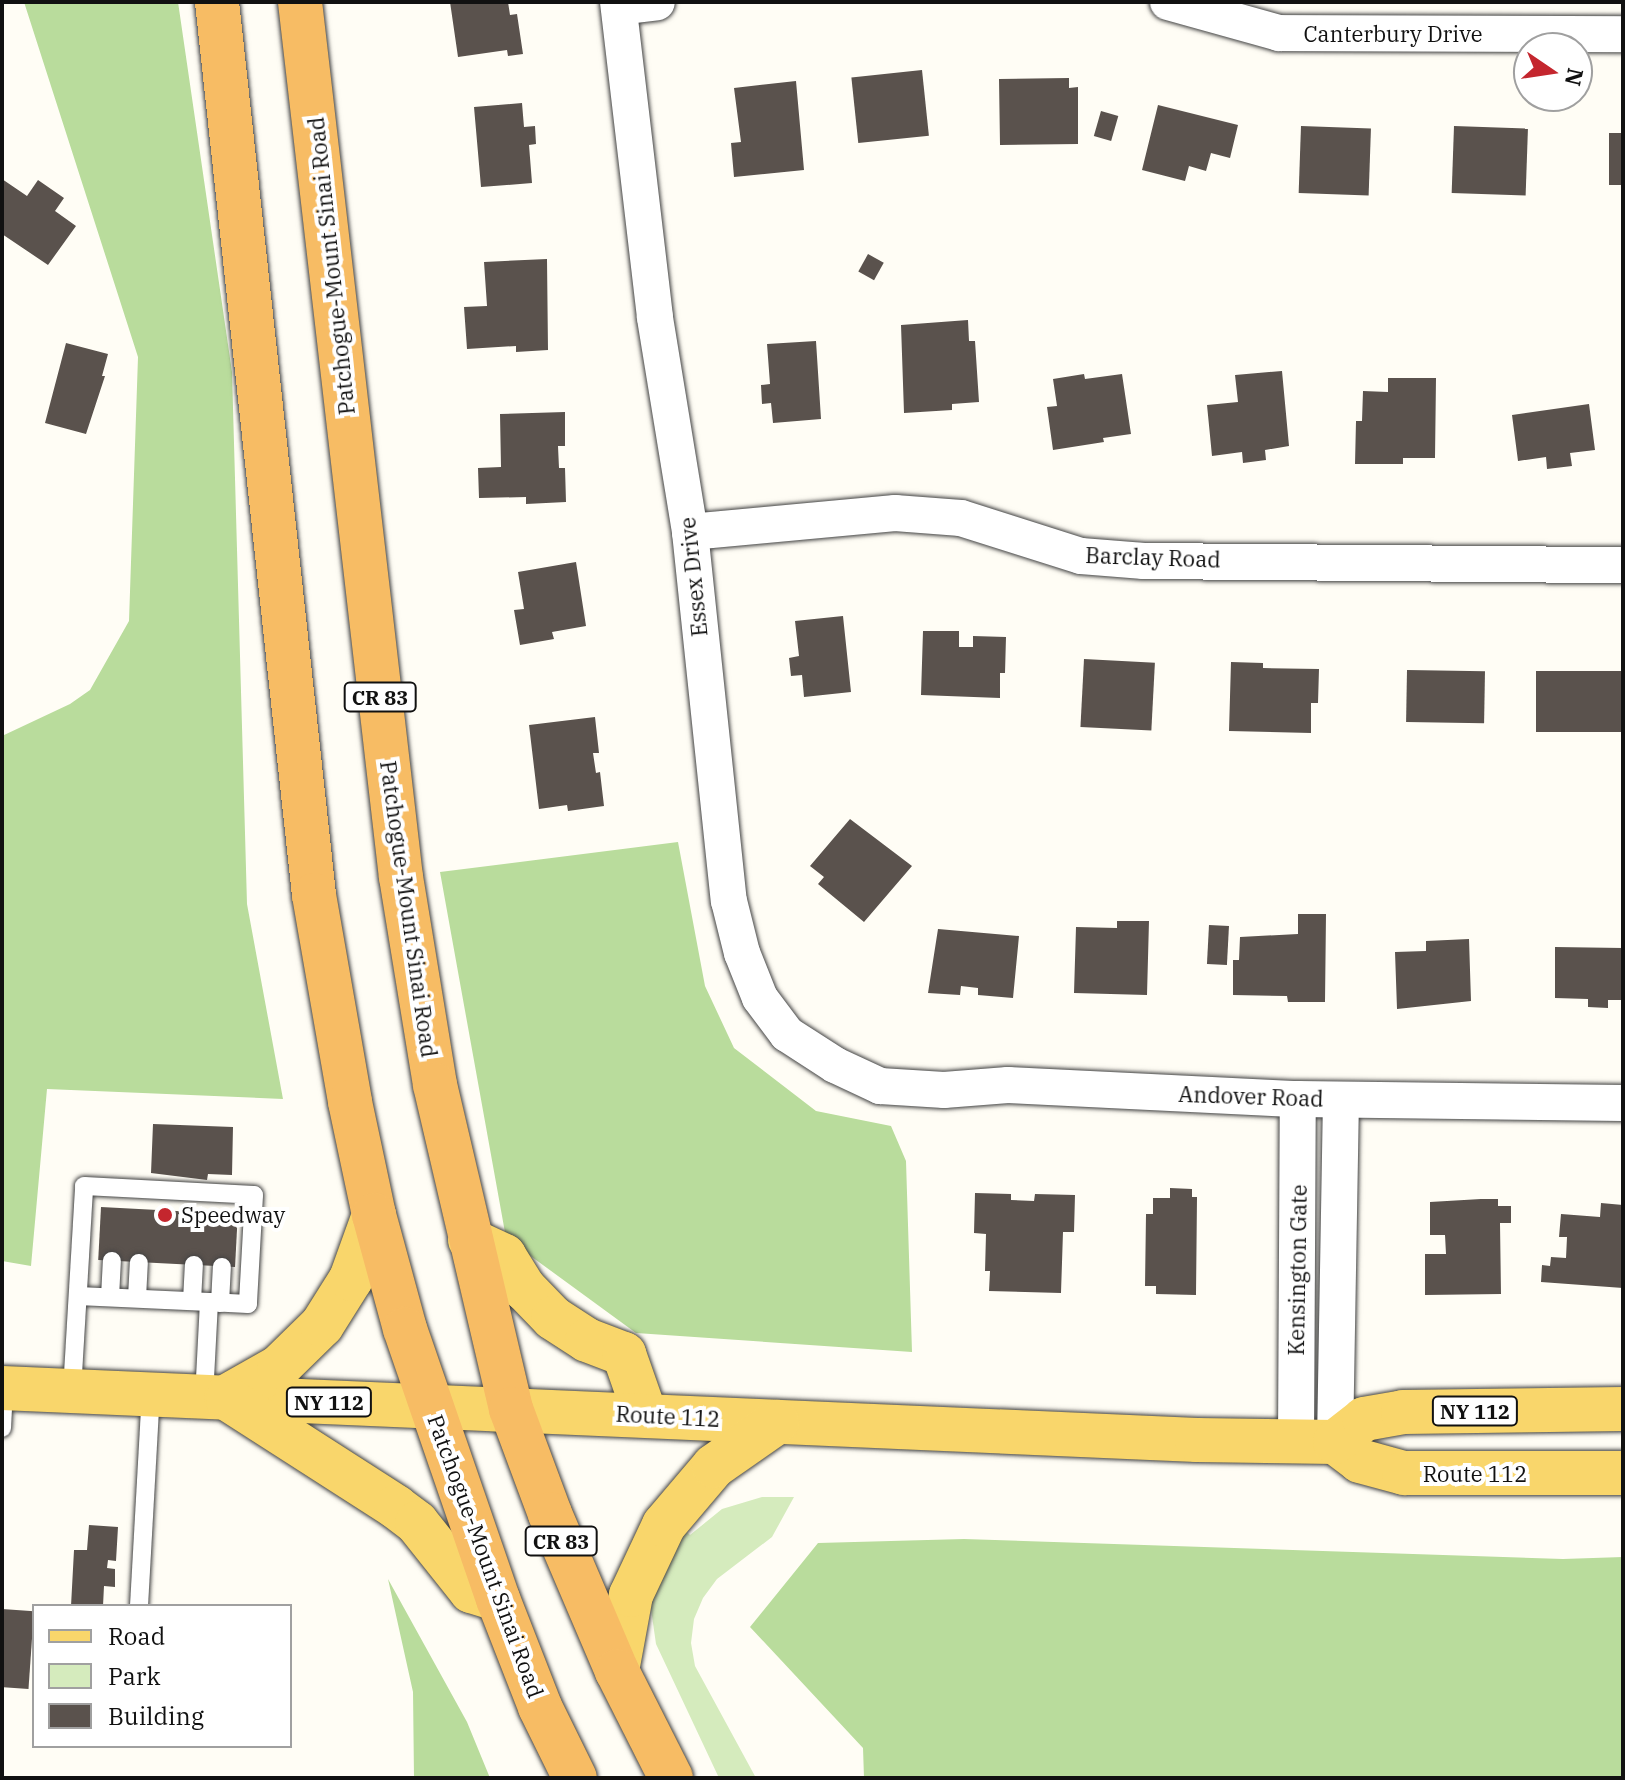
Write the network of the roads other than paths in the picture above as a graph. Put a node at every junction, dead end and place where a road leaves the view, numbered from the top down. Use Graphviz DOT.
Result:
graph roads {
  1 [pos="217,2"];
  2 [pos="300,2"];
  3 [pos="657,2"];
  4 [pos="1168,2"];
  5 [pos="618,4"];
  6 [pos="1623,34"];
  7 [pos="690,532"];
  8 [pos="1623,565"];
  9 [pos="880,1086"];
  10 [pos="1298,1099"];
  11 [pos="1341,1100"];
  12 [pos="1623,1103"];
  13 [pos="115,1188"];
  14 [pos="143,1189"];
  15 [pos="198,1192"];
  16 [pos="226,1194"];
  17 [pos="114,1207"];
  18 [pos="142,1209"];
  19 [pos="197,1212"];
  20 [pos="225,1213"];
  21 [pos="374,1215"];
  22 [pos="470,1240"];
  23 [pos="112,1261"];
  24 [pos="139,1263"];
  25 [pos="194,1265"];
  26 [pos="222,1267"];
  27 [pos="78,1296"];
  28 [pos="110,1297"];
  29 [pos="137,1298"];
  30 [pos="207,1302"];
  31 [pos="72,1391"];
  32 [pos="151,1394"];
  33 [pos="215,1397"];
  34 [pos="3,1401"];
  35 [pos="431,1406"];
  36 [pos="511,1409"];
  37 [pos="1623,1409"];
  38 [pos="645,1414"];
  39 [pos="777,1422"];
  40 [pos="1316,1442"];
  41 [pos="1623,1473"];
  42 [pos="498,1599"];
  43 [pos="139,1604"];
  44 [pos="617,1671"];
  45 [pos="575,1778"];
  46 [pos="671,1778"];
  1 -- 21 [label="highway, Patchogue-Mount Sinai Road"];
  2 -- 22 [label="highway, Patchogue-Mount Sinai Road / CR 83"];
  3 -- 5 [label="street"];
  4 -- 6 [label="street, Canterbury Drive"];
  5 -- 7 [label="street, Essex Drive"];
  7 -- 8 [label="street, Barclay Road"];
  7 -- 9 [label="street, Essex Drive"];
  9 -- 10 [label="street, Andover Road"];
  10 -- 11 [label="street, Andover Road"];
  10 -- 40 [label="street, Kensington Gate"];
  11 -- 12 [label="street, Andover Road"];
  11 -- 40 [label="street, Kensington Gate"];
  13 -- 14 [label="lane"];
  13 -- 17 [label="lane"];
  13 -- 27 [label="lane"];
  14 -- 15 [label="lane"];
  14 -- 18 [label="lane"];
  15 -- 16 [label="lane"];
  15 -- 19 [label="lane"];
  16 -- 20 [label="lane"];
  16 -- 30 [label="lane"];
  21 -- 33 [label="main road"];
  21 -- 35 [label="highway, Patchogue-Mount Sinai Road"];
  22 -- 36 [label="highway, Patchogue-Mount Sinai Road / CR 83"];
  22 -- 38 [label="main road"];
  23 -- 28 [label="lane"];
  24 -- 29 [label="lane"];
  25 -- 30 [label="lane"];
  26 -- 30 [label="lane"];
  27 -- 28 [label="lane"];
  27 -- 31 [label="lane"];
  28 -- 29 [label="lane"];
  29 -- 30 [label="lane"];
  30 -- 33 [label="lane"];
  31 -- 32 [label="main road, Route 112 / NY 112"];
  31 -- 34 [label="main road, Route 112 / NY 112"];
  32 -- 33 [label="main road, Route 112 / NY 112"];
  32 -- 43 [label="lane"];
  33 -- 35 [label="main road, Route 112 / NY 112"];
  33 -- 42 [label="main road"];
  35 -- 36 [label="main road, Route 112 / NY 112"];
  35 -- 42 [label="highway, Patchogue-Mount Sinai Road"];
  36 -- 38 [label="main road, Route 112 / NY 112"];
  36 -- 44 [label="highway, Patchogue-Mount Sinai Road / CR 83"];
  37 -- 40 [label="main road, NY 112"];
  38 -- 39 [label="main road, Route 112 / NY 112"];
  39 -- 40 [label="main road, Route 112 / NY 112"];
  39 -- 44 [label="main road"];
  40 -- 41 [label="main road, Route 112"];
  42 -- 45 [label="highway, Patchogue-Mount Sinai Road"];
  44 -- 46 [label="highway, Patchogue-Mount Sinai Road / CR 83"];
}
